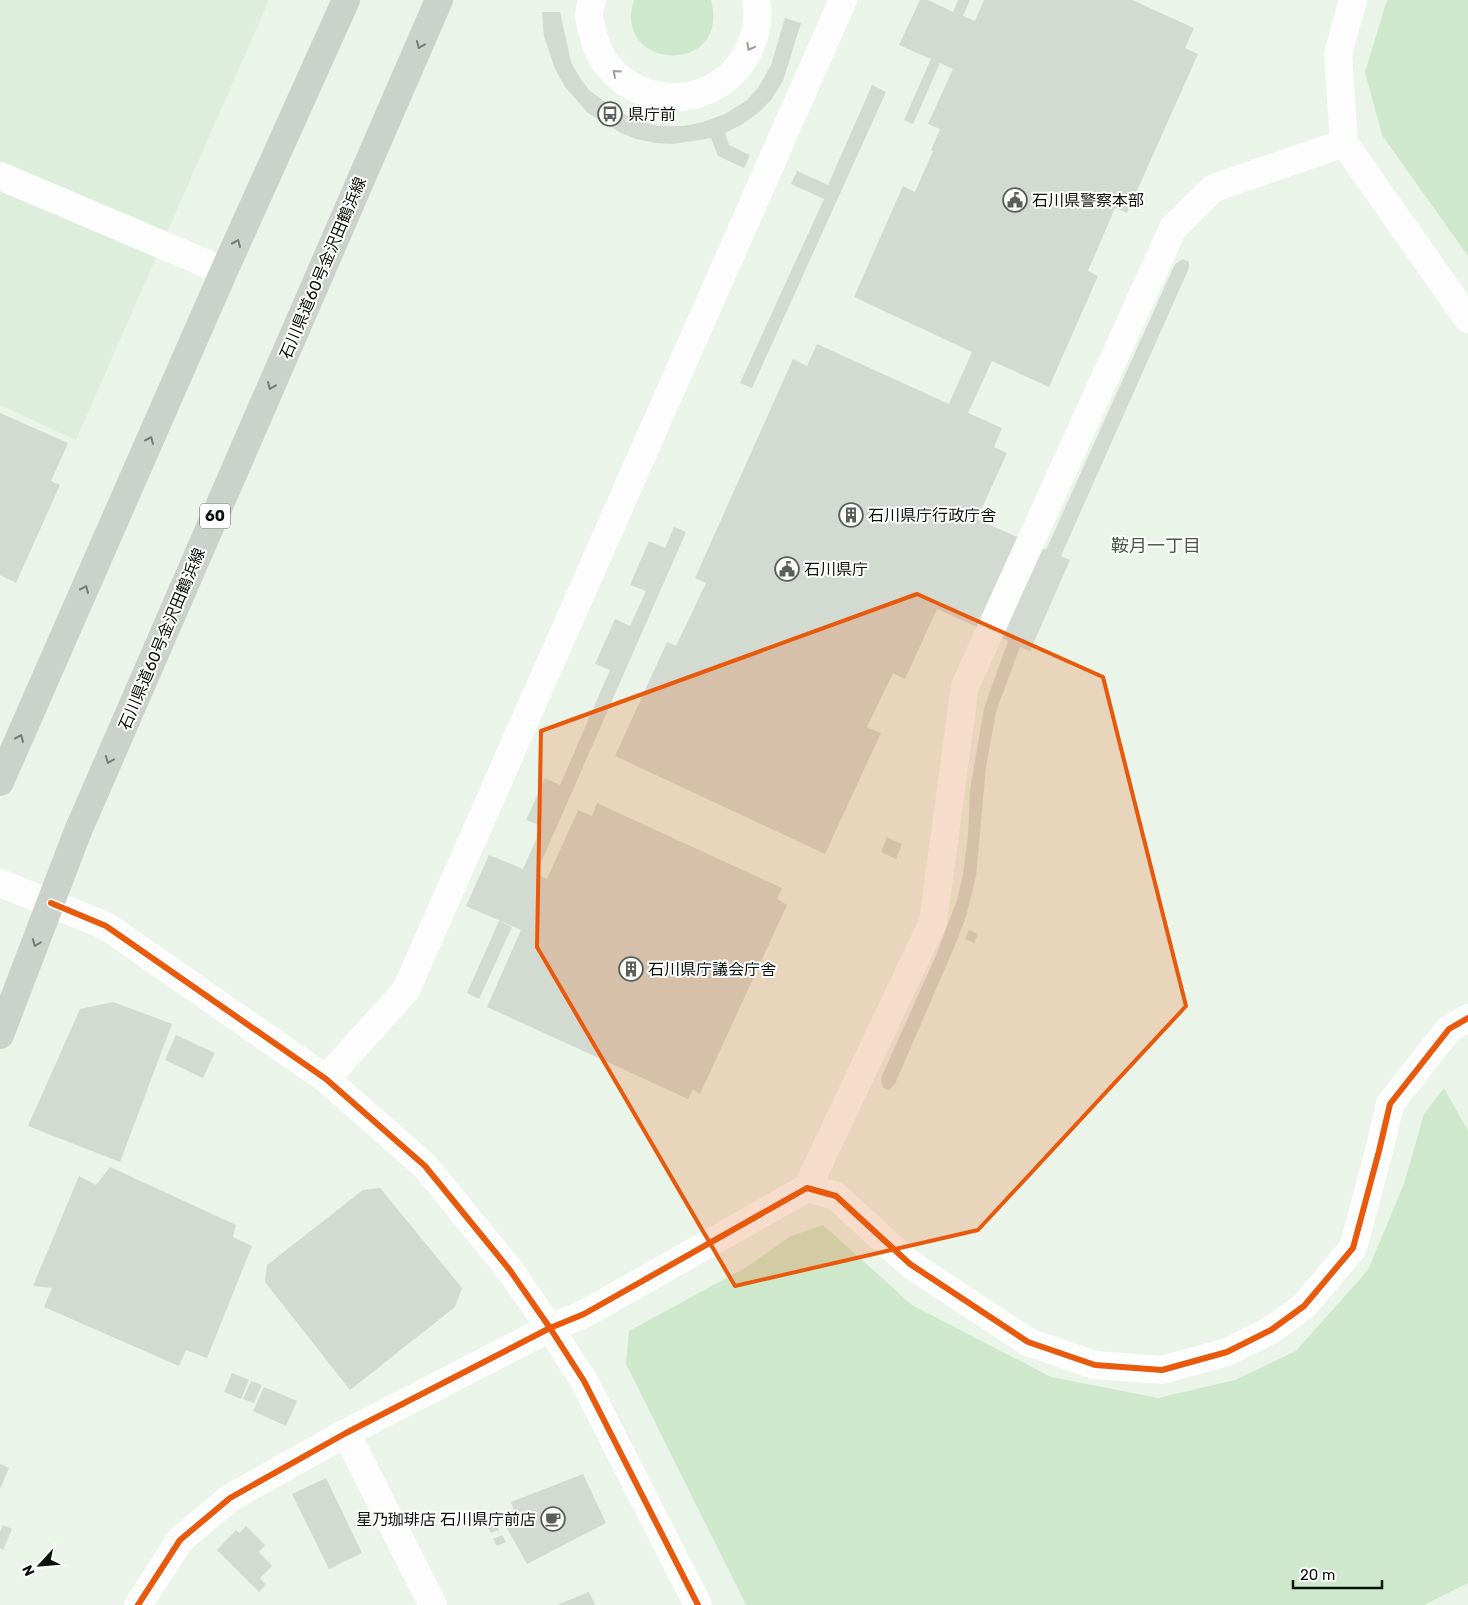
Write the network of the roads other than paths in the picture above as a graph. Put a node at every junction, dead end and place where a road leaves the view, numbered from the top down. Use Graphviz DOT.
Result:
graph roads {
  1 [pos="346,0"];
  2 [pos="439,0"];
  3 [pos="592,0"];
  4 [pos="843,0"];
  5 [pos="1353,0"];
  6 [pos="758,4"];
  7 [pos="1344,143"];
  8 [pos="0,176"];
  9 [pos="224,271"];
  10 [pos="1468,319"];
  11 [pos="0,782"];
  12 [pos="0,883"];
  13 [pos="52,903"];
  14 [pos="1468,1018"];
  15 [pos="0,1034"];
  16 [pos="326,1079"];
  17 [pos="807,1188"];
  18 [pos="550,1328"];
  19 [pos="346,1433"];
  20 [pos="138,1605"];
  21 [pos="433,1605"];
  22 [pos="698,1605"];
  9 -- 1 [label="main road, one-way"];
  2 -- 13 [label="main road, 石川県道60号金沢田鶴浜線 / 60, one-way"];
  6 -- 3 [label="street, one-way"];
  4 -- 16 [label="street"];
  5 -- 7 [label="street"];
  7 -- 10 [label="street"];
  7 -- 17 [label="street"];
  8 -- 9 [label="street"];
  11 -- 9 [label="main road, one-way"];
  12 -- 13 [label="street"];
  13 -- 15 [label="main road, 石川県道60号金沢田鶴浜線 / 60, one-way"];
  13 -- 16 [label="street"];
  14 -- 17 [label="street"];
  16 -- 18 [label="street"];
  17 -- 18 [label="street"];
  18 -- 19 [label="street"];
  18 -- 22 [label="street"];
  19 -- 20 [label="street"];
  19 -- 21 [label="street"];
}
